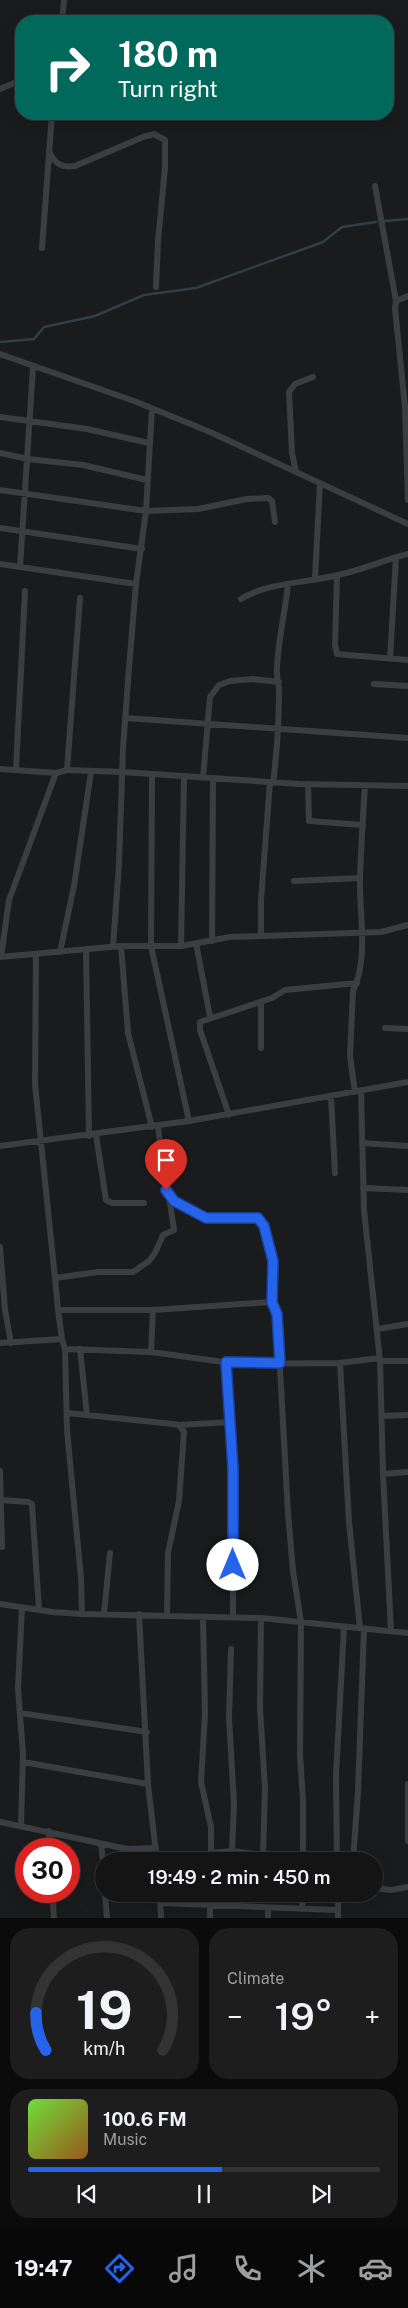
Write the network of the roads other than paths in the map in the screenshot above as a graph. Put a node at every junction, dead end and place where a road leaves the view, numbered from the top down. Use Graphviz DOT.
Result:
graph roads {
  1 [pos="64,0"];
  2 [pos="63,15"];
  3 [pos="15,83"];
  4 [pos="0,89"];
  5 [pos="52,120"];
  6 [pos="49,151"];
  7 [pos="375,186"];
  8 [pos="42,248"];
  9 [pos="156,287"];
  10 [pos="408,296"];
  11 [pos="396,301"];
  12 [pos="0,354"];
  13 [pos="34,367"];
  14 [pos="313,376"];
  15 [pos="152,409"];
  16 [pos="0,417"];
  17 [pos="30,422"];
  18 [pos="149,443"];
  19 [pos="0,453"];
  20 [pos="28,459"];
  21 [pos="296,472"];
  22 [pos="147,480"];
  23 [pos="320,484"];
  24 [pos="0,490"];
  25 [pos="26,494"];
  26 [pos="408,500"];
  27 [pos="146,511"];
  28 [pos="407,521"];
  29 [pos="275,522"];
  30 [pos="0,528"];
  31 [pos="22,531"];
  32 [pos="142,549"];
  33 [pos="408,554"];
  34 [pos="396,557"];
  35 [pos="0,564"];
  36 [pos="20,567"];
  37 [pos="337,576"];
  38 [pos="315,578"];
  39 [pos="136,584"];
  40 [pos="288,585"];
  41 [pos="25,591"];
  42 [pos="80,598"];
  43 [pos="241,599"];
  44 [pos="390,659"];
  45 [pos="408,660"];
  46 [pos="279,682"];
  47 [pos="374,684"];
  48 [pos="408,686"];
  49 [pos="126,718"];
  50 [pos="208,724"];
  51 [pos="278,730"];
  52 [pos="408,738"];
  53 [pos="0,769"];
  54 [pos="16,769"];
  55 [pos="67,770"];
  56 [pos="91,772"];
  57 [pos="123,772"];
  58 [pos="56,773"];
  59 [pos="152,775"];
  60 [pos="184,778"];
  61 [pos="202,778"];
  62 [pos="213,778"];
  63 [pos="272,782"];
  64 [pos="308,784"];
  65 [pos="365,786"];
  66 [pos="408,786"];
  67 [pos="363,825"];
  68 [pos="360,878"];
  69 [pos="294,881"];
  70 [pos="408,925"];
  71 [pos="361,932"];
  72 [pos="261,935"];
  73 [pos="212,941"];
  74 [pos="196,943"];
  75 [pos="121,946"];
  76 [pos="150,946"];
  77 [pos="181,946"];
  78 [pos="113,947"];
  79 [pos="86,949"];
  80 [pos="60,952"];
  81 [pos="36,954"];
  82 [pos="0,957"];
  83 [pos="357,983"];
  84 [pos="260,1002"];
  85 [pos="210,1017"];
  86 [pos="385,1028"];
  87 [pos="408,1029"];
  88 [pos="261,1048"];
  89 [pos="408,1082"];
  90 [pos="358,1091"];
  91 [pos="331,1096"];
  92 [pos="230,1114"];
  93 [pos="189,1121"];
  94 [pos="155,1126"];
  95 [pos="92,1135"];
  96 [pos="42,1142"];
  97 [pos="362,1143"];
  98 [pos="0,1146"];
  99 [pos="408,1146"];
  100 [pos="335,1173"];
  101 [pos="363,1188"];
  102 [pos="408,1190"];
  103 [pos="169,1196"];
  104 [pos="144,1203"];
  105 [pos="0,1247"];
  106 [pos="55,1278"];
  107 [pos="272,1302"];
  108 [pos="58,1310"];
  109 [pos="153,1310"];
  110 [pos="408,1324"];
  111 [pos="377,1329"];
  112 [pos="62,1340"];
  113 [pos="0,1343"];
  114 [pos="11,1343"];
  115 [pos="65,1349"];
  116 [pos="80,1349"];
  117 [pos="151,1352"];
  118 [pos="380,1360"];
  119 [pos="408,1361"];
  120 [pos="226,1362"];
  121 [pos="280,1363"];
  122 [pos="340,1363"];
  123 [pos="67,1413"];
  124 [pos="87,1415"];
  125 [pos="408,1415"];
  126 [pos="382,1416"];
  127 [pos="231,1422"];
  128 [pos="180,1425"];
  129 [pos="0,1471"];
  130 [pos="408,1472"];
  131 [pos="383,1474"];
  132 [pos="0,1483"];
  133 [pos="1,1500"];
  134 [pos="2,1547"];
  135 [pos="110,1553"];
  136 [pos="0,1604"];
  137 [pos="22,1607"];
  138 [pos="39,1610"];
  139 [pos="82,1614"];
  140 [pos="104,1614"];
  141 [pos="139,1614"];
  142 [pos="167,1615"];
  143 [pos="203,1616"];
  144 [pos="233,1616"];
  145 [pos="261,1618"];
  146 [pos="301,1622"];
  147 [pos="344,1627"];
  148 [pos="362,1629"];
  149 [pos="391,1631"];
  150 [pos="408,1633"];
  151 [pos="231,1649"];
  152 [pos="20,1714"];
  153 [pos="147,1732"];
  154 [pos="23,1762"];
  155 [pos="148,1784"];
  156 [pos="408,1784"];
  157 [pos="0,1822"];
  158 [pos="21,1825"];
  159 [pos="49,1831"];
  160 [pos="49,1838"];
  161 [pos="408,1841"];
  162 [pos="101,1844"];
  163 [pos="156,1848"];
  164 [pos="232,1851"];
  165 [pos="102,1852"];
  166 [pos="156,1852"];
  167 [pos="211,1852"];
  168 [pos="222,1852"];
  169 [pos="240,1852"];
  170 [pos="263,1852"];
  171 [pos="303,1852"];
  172 [pos="337,1852"];
  173 [pos="354,1852"];
  174 [pos="408,1888"];
  175 [pos="383,1889"];
  176 [pos="106,1902"];
  177 [pos="210,1902"];
  178 [pos="302,1902"];
  179 [pos="337,1902"];
  180 [pos="53,1903"];
  181 [pos="160,1903"];
  182 [pos="210,1906"];
  183 [pos="268,1908"];
  184 [pos="302,1909"];
  185 [pos="336,1910"];
  186 [pos="54,1918"];
  187 [pos="107,1918"];
  188 [pos="161,1918"];
  189 [pos="210,1918"];
  190 [pos="268,1918"];
  191 [pos="338,1918"];
  1 -- 2 [label="street"];
  3 -- 4 [label="street"];
  5 -- 6 [label="street"];
  6 -- 8 [label="street"];
  6 -- 9 [label="street"];
  7 -- 11 [label="street"];
  10 -- 11 [label="street"];
  11 -- 26 [label="street"];
  12 -- 13 [label="street"];
  13 -- 15 [label="street"];
  13 -- 17 [label="street"];
  14 -- 21 [label="street"];
  15 -- 18 [label="street"];
  15 -- 21 [label="street"];
  16 -- 17 [label="street"];
  17 -- 18 [label="street"];
  17 -- 20 [label="street"];
  18 -- 22 [label="street"];
  19 -- 20 [label="street"];
  20 -- 22 [label="street"];
  20 -- 25 [label="street"];
  21 -- 23 [label="street"];
  22 -- 27 [label="street"];
  23 -- 28 [label="street"];
  23 -- 38 [label="street"];
  24 -- 25 [label="street"];
  25 -- 27 [label="street"];
  25 -- 31 [label="street"];
  27 -- 29 [label="street"];
  27 -- 32 [label="street"];
  30 -- 31 [label="street"];
  31 -- 32 [label="street"];
  31 -- 36 [label="street"];
  32 -- 39 [label="street"];
  33 -- 34 [label="street"];
  34 -- 37 [label="street"];
  34 -- 44 [label="street"];
  35 -- 36 [label="street"];
  36 -- 39 [label="street"];
  37 -- 38 [label="street"];
  37 -- 44 [label="street"];
  38 -- 40 [label="street"];
  39 -- 49 [label="street"];
  40 -- 43 [label="street"];
  40 -- 46 [label="street"];
  41 -- 54 [label="street"];
  42 -- 55 [label="street"];
  44 -- 45 [label="street"];
  46 -- 50 [label="street"];
  46 -- 51 [label="street"];
  47 -- 48 [label="street"];
  49 -- 50 [label="street"];
  49 -- 57 [label="street"];
  50 -- 51 [label="street"];
  50 -- 61 [label="street"];
  51 -- 52 [label="street"];
  51 -- 63 [label="street"];
  53 -- 54 [label="street"];
  54 -- 58 [label="street"];
  55 -- 56 [label="street"];
  55 -- 58 [label="street"];
  56 -- 57 [label="street"];
  56 -- 80 [label="street"];
  57 -- 59 [label="street"];
  57 -- 78 [label="street"];
  58 -- 82 [label="street"];
  59 -- 60 [label="street"];
  59 -- 76 [label="street"];
  60 -- 61 [label="street"];
  60 -- 77 [label="street"];
  61 -- 62 [label="street"];
  62 -- 63 [label="street"];
  62 -- 73 [label="street"];
  63 -- 64 [label="street"];
  63 -- 72 [label="street"];
  64 -- 65 [label="street"];
  64 -- 67 [label="street"];
  65 -- 66 [label="street"];
  65 -- 67 [label="street"];
  67 -- 68 [label="street"];
  68 -- 69 [label="street"];
  68 -- 71 [label="street"];
  70 -- 71 [label="street"];
  71 -- 72 [label="street"];
  71 -- 83 [label="street"];
  72 -- 73 [label="street"];
  73 -- 74 [label="street"];
  74 -- 77 [label="street"];
  74 -- 85 [label="street"];
  75 -- 76 [label="street"];
  75 -- 78 [label="street"];
  75 -- 94 [label="street"];
  76 -- 77 [label="street"];
  76 -- 93 [label="street"];
  78 -- 79 [label="street"];
  79 -- 80 [label="street"];
  79 -- 95 [label="street"];
  80 -- 81 [label="street"];
  81 -- 82 [label="street"];
  81 -- 96 [label="street"];
  83 -- 84 [label="street"];
  83 -- 90 [label="street"];
  84 -- 85 [label="street"];
  84 -- 88 [label="street"];
  85 -- 92 [label="street"];
  86 -- 87 [label="street"];
  89 -- 90 [label="street"];
  90 -- 91 [label="street"];
  90 -- 97 [label="street"];
  91 -- 92 [label="street"];
  91 -- 100 [label="street"];
  92 -- 93 [label="street"];
  93 -- 94 [label="street"];
  94 -- 95 [label="street"];
  94 -- 103 [label="street"];
  95 -- 96 [label="street"];
  95 -- 104 [label="street"];
  96 -- 98 [label="street"];
  96 -- 106 [label="street"];
  97 -- 99 [label="street"];
  97 -- 101 [label="street"];
  101 -- 102 [label="street"];
  101 -- 111 [label="street"];
  103 -- 106 [label="street"];
  103 -- 107 [label="street"];
  105 -- 114 [label="street"];
  106 -- 108 [label="street"];
  107 -- 109 [label="street"];
  107 -- 121 [label="street"];
  108 -- 109 [label="street"];
  108 -- 112 [label="street"];
  109 -- 117 [label="street"];
  110 -- 111 [label="street"];
  111 -- 118 [label="street"];
  112 -- 114 [label="street"];
  112 -- 115 [label="street"];
  113 -- 114 [label="street"];
  115 -- 116 [label="street"];
  115 -- 123 [label="street"];
  116 -- 117 [label="street"];
  116 -- 124 [label="street"];
  117 -- 120 [label="street"];
  118 -- 119 [label="street"];
  118 -- 122 [label="street"];
  118 -- 126 [label="street"];
  120 -- 121 [label="street"];
  120 -- 127 [label="street"];
  121 -- 122 [label="street"];
  121 -- 146 [label="street"];
  122 -- 148 [label="street"];
  123 -- 124 [label="street"];
  123 -- 139 [label="street"];
  124 -- 128 [label="street"];
  125 -- 126 [label="street"];
  126 -- 131 [label="street"];
  127 -- 128 [label="street"];
  127 -- 144 [label="street"];
  128 -- 142 [label="street"];
  129 -- 132 [label="street"];
  130 -- 131 [label="street"];
  131 -- 149 [label="street"];
  132 -- 133 [label="street"];
  133 -- 134 [label="street"];
  133 -- 138 [label="street"];
  135 -- 140 [label="street"];
  136 -- 137 [label="street"];
  137 -- 138 [label="street"];
  137 -- 152 [label="street"];
  138 -- 139 [label="street"];
  139 -- 140 [label="street"];
  140 -- 141 [label="street"];
  141 -- 142 [label="street"];
  141 -- 153 [label="street"];
  142 -- 143 [label="street"];
  143 -- 144 [label="street"];
  143 -- 167 [label="street"];
  144 -- 145 [label="street"];
  145 -- 146 [label="street"];
  145 -- 170 [label="street"];
  146 -- 147 [label="street"];
  146 -- 171 [label="street"];
  147 -- 148 [label="street"];
  147 -- 172 [label="street"];
  148 -- 149 [label="street"];
  148 -- 173 [label="street"];
  149 -- 150 [label="street"];
  151 -- 164 [label="street"];
  152 -- 153 [label="street"];
  152 -- 154 [label="street"];
  153 -- 155 [label="street"];
  154 -- 155 [label="street"];
  154 -- 158 [label="street"];
  155 -- 163 [label="street"];
  156 -- 161 [label="street"];
  157 -- 158 [label="street"];
  158 -- 159 [label="street"];
  159 -- 160 [label="street"];
  159 -- 162 [label="street"];
  162 -- 163 [label="street"];
  162 -- 165 [label="street"];
  163 -- 166 [label="street"];
  164 -- 168 [label="street"];
  164 -- 169 [label="street"];
  174 -- 175 [label="street"];
  176 -- 187 [label="street"];
  177 -- 182 [label="street"];
  178 -- 184 [label="street"];
  179 -- 185 [label="street"];
  180 -- 186 [label="street"];
  181 -- 182 [label="street"];
  181 -- 188 [label="street"];
  182 -- 183 [label="street"];
  182 -- 189 [label="street"];
  183 -- 184 [label="street"];
  183 -- 190 [label="street"];
  184 -- 185 [label="street"];
  185 -- 191 [label="street"];
}
